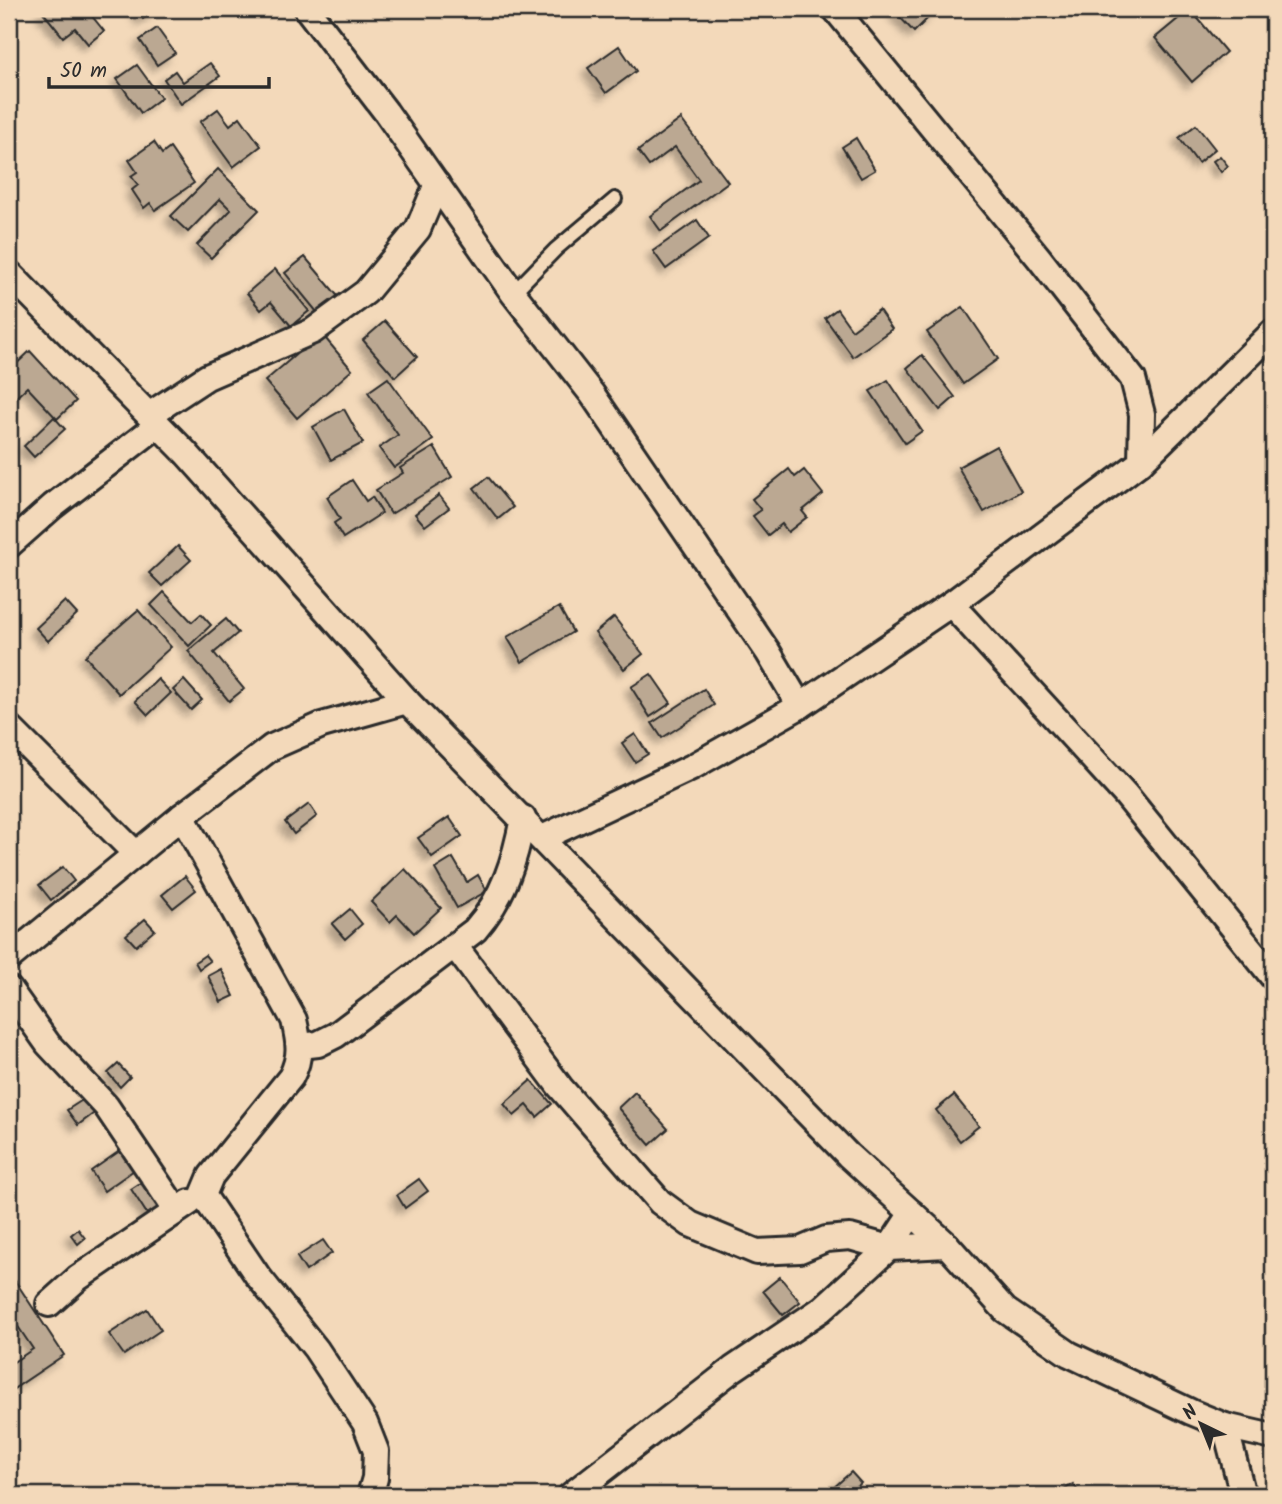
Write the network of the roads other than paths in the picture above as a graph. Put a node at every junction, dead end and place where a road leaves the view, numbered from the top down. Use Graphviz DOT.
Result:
graph roads {
  1 [pos="307,9"];
  2 [pos="835,9"];
  3 [pos="437,184"];
  4 [pos="615,199"];
  5 [pos="9,273"];
  6 [pos="513,293"];
  7 [pos="1273,332"];
  8 [pos="154,420"];
  9 [pos="1141,462"];
  10 [pos="9,545"];
  11 [pos="951,604"];
  12 [pos="407,701"];
  13 [pos="800,706"];
  14 [pos="9,727"];
  15 [pos="182,816"];
  16 [pos="523,818"];
  17 [pos="542,838"];
  18 [pos="136,854"];
  19 [pos="455,946"];
  20 [pos="9,958"];
  21 [pos="1273,977"];
  22 [pos="9,989"];
  23 [pos="300,1046"];
  24 [pos="203,1195"];
  25 [pos="176,1210"];
  26 [pos="912,1213"];
  27 [pos="947,1245"];
  28 [pos="889,1248"];
  29 [pos="49,1304"];
  30 [pos="1225,1426"];
  31 [pos="1273,1437"];
  32 [pos="370,1495"];
  33 [pos="571,1495"];
  34 [pos="1243,1495"];
  1 -- 3 [label="street"];
  2 -- 9 [label="street"];
  3 -- 6 [label="street"];
  3 -- 8 [label="street"];
  4 -- 6 [label="lane"];
  5 -- 8 [label="street"];
  6 -- 13 [label="street"];
  7 -- 9 [label="street"];
  8 -- 10 [label="street"];
  8 -- 12 [label="street"];
  9 -- 11 [label="street"];
  11 -- 13 [label="street"];
  11 -- 21 [label="street"];
  12 -- 15 [label="street"];
  12 -- 16 [label="street"];
  13 -- 17 [label="street"];
  14 -- 18 [label="street"];
  15 -- 18 [label="street"];
  15 -- 23 [label="street"];
  16 -- 17 [label="street"];
  16 -- 19 [label="street"];
  17 -- 26 [label="street"];
  18 -- 20 [label="street"];
  19 -- 23 [label="street"];
  19 -- 28 [label="street"];
  22 -- 25 [label="street"];
  23 -- 24 [label="street"];
  24 -- 25 [label="street"];
  24 -- 32 [label="street"];
  25 -- 29 [label="street"];
  26 -- 27 [label="street"];
  26 -- 28 [label="street"];
  27 -- 28 [label="street"];
  27 -- 30 [label="street"];
  28 -- 33 [label="street"];
  30 -- 31 [label="street"];
  30 -- 34 [label="street"];
}
